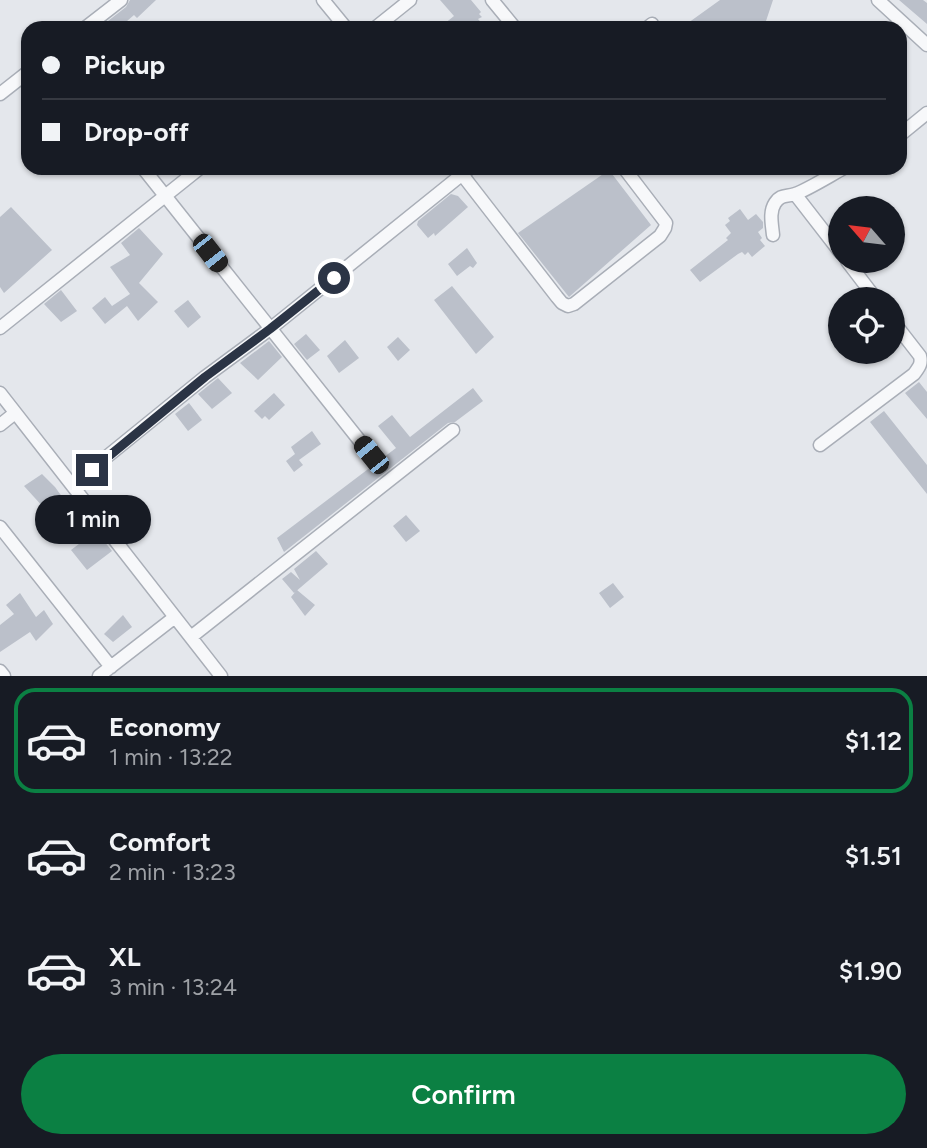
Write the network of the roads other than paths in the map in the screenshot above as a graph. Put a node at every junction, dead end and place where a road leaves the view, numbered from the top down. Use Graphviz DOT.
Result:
graph roads {
  1 [pos="121,0"];
  2 [pos="323,0"];
  3 [pos="410,0"];
  4 [pos="492,0"];
  5 [pos="885,2"];
  6 [pos="94,21"];
  7 [pos="340,21"];
  8 [pos="384,21"];
  9 [pos="508,21"];
  10 [pos="904,21"];
  11 [pos="907,25"];
  12 [pos="927,45"];
  13 [pos="21,78"];
  14 [pos="0,94"];
  15 [pos="927,113"];
  16 [pos="907,129"];
  17 [pos="149,175"];
  18 [pos="191,175"];
  19 [pos="457,175"];
  20 [pos="467,175"];
  21 [pos="629,175"];
  22 [pos="831,175"];
  23 [pos="795,194"];
  24 [pos="165,195"];
  25 [pos="773,235"];
  26 [pos="828,237"];
  27 [pos="856,273"];
  28 [pos="868,287"];
  29 [pos="0,328"];
  30 [pos="270,329"];
  31 [pos="905,337"];
  32 [pos="0,393"];
  33 [pos="15,413"];
  34 [pos="0,425"];
  35 [pos="453,430"];
  36 [pos="820,445"];
  37 [pos="371,455"];
  38 [pos="72,485"];
  39 [pos="0,527"];
  40 [pos="175,617"];
  41 [pos="191,637"];
  42 [pos="111,667"];
  43 [pos="0,671"];
  44 [pos="4,676"];
  45 [pos="99,676"];
  46 [pos="221,676"];
  1 -- 6 [label="street"];
  2 -- 7 [label="street"];
  3 -- 8 [label="street"];
  4 -- 9 [label="street"];
  5 -- 10 [label="street"];
  11 -- 12 [label="street"];
  13 -- 14 [label="street"];
  15 -- 16 [label="street"];
  17 -- 24 [label="street"];
  18 -- 24 [label="street"];
  19 -- 30 [label="street"];
  20 -- 21 [label="street"];
  22 -- 23 [label="street"];
  23 -- 25 [label="street"];
  23 -- 26 [label="street"];
  24 -- 29 [label="street"];
  24 -- 30 [label="street"];
  27 -- 28 [label="street"];
  30 -- 37 [label="street"];
  30 -- 38 [label="street"];
  31 -- 36 [label="street"];
  32 -- 33 [label="street"];
  33 -- 34 [label="street"];
  33 -- 38 [label="street"];
  35 -- 41 [label="street"];
  38 -- 40 [label="street"];
  39 -- 42 [label="street"];
  40 -- 41 [label="street"];
  40 -- 42 [label="street"];
  41 -- 46 [label="street"];
  42 -- 45 [label="street"];
  43 -- 44 [label="street"];
}
